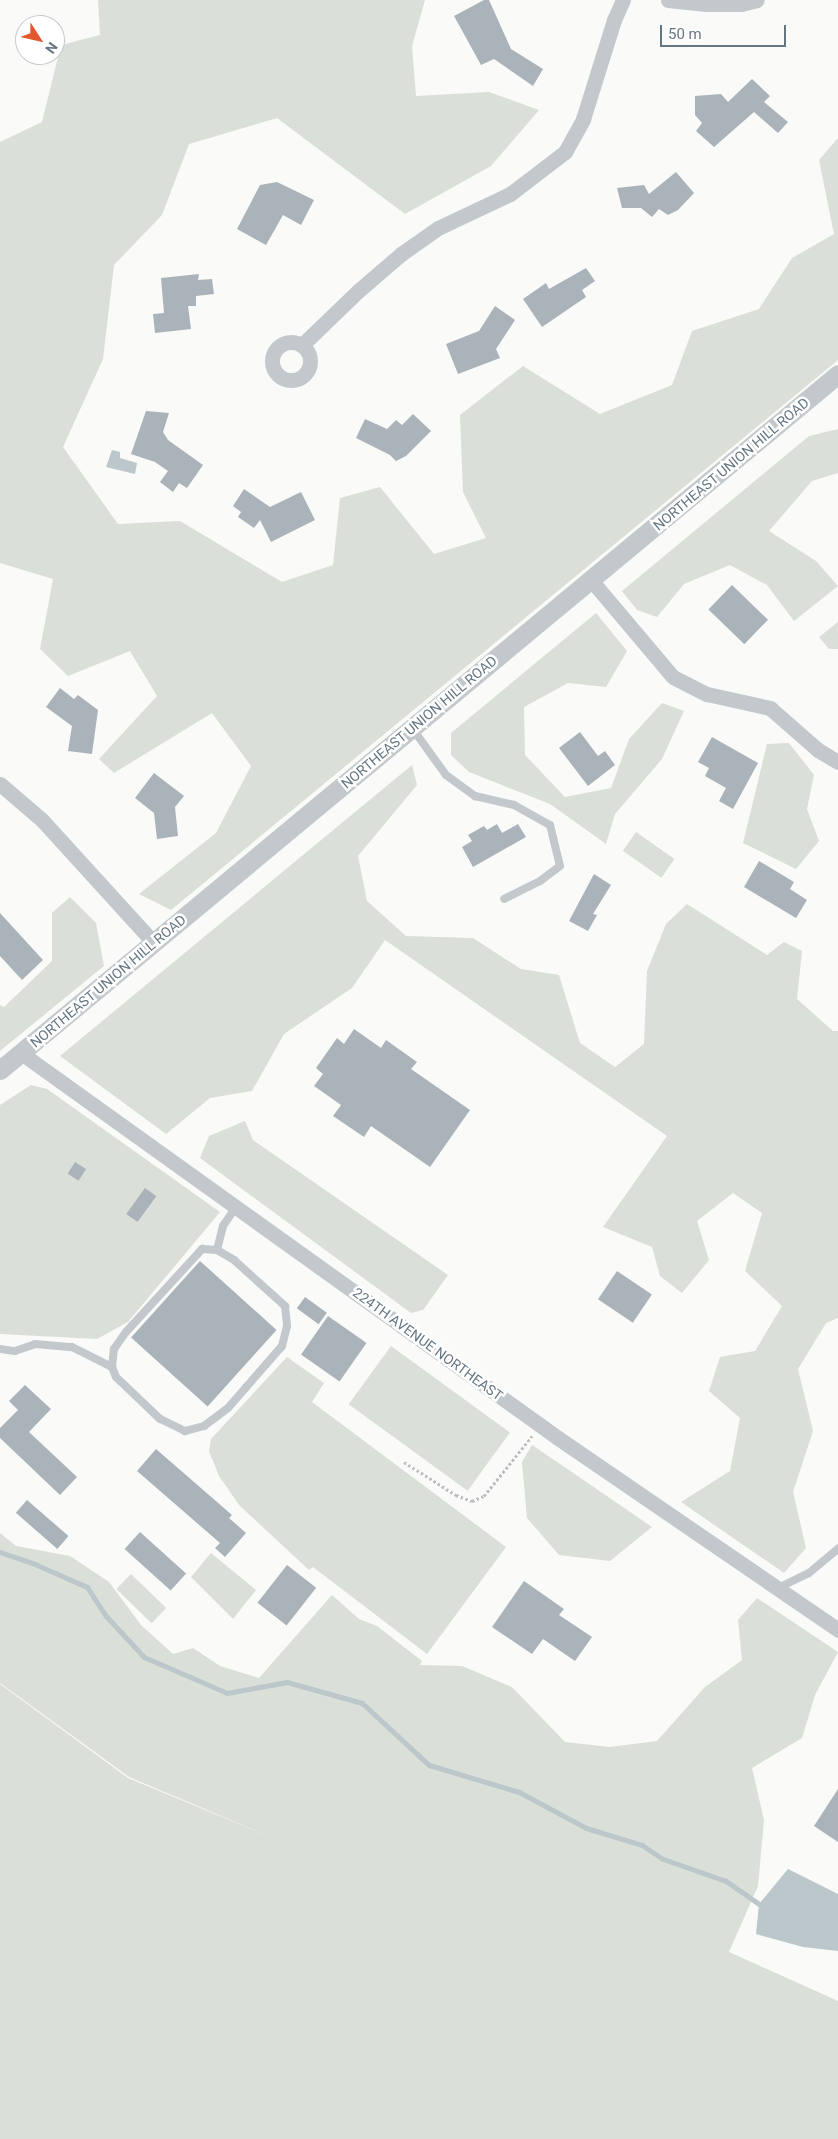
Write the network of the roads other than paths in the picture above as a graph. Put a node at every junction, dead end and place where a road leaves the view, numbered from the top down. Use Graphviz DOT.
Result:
graph roads {
  1 [pos="623,0"];
  2 [pos="668,0"];
  3 [pos="757,0"];
  4 [pos="302,345"];
  5 [pos="836,379"];
  6 [pos="592,580"];
  7 [pos="412,728"];
  8 [pos="838,762"];
  9 [pos="0,784"];
  10 [pos="504,899"];
  11 [pos="154,942"];
  12 [pos="21,1053"];
  13 [pos="0,1070"];
  14 [pos="236,1207"];
  15 [pos="217,1250"];
  16 [pos="0,1349"];
  17 [pos="112,1367"];
  18 [pos="838,1549"];
  19 [pos="778,1588"];
  20 [pos="838,1630"];
  1 -- 4 [label="street"];
  2 -- 3 [label="street"];
  5 -- 6 [label="street, NORTHEAST UNION HILL ROAD"];
  6 -- 7 [label="street, NORTHEAST UNION HILL ROAD"];
  6 -- 8 [label="street"];
  7 -- 10 [label="lane"];
  7 -- 11 [label="street, NORTHEAST UNION HILL ROAD"];
  9 -- 11 [label="street"];
  11 -- 12 [label="street, NORTHEAST UNION HILL ROAD"];
  12 -- 13 [label="street, NORTHEAST UNION HILL ROAD"];
  12 -- 14 [label="street, 224TH AVENUE NORTHEAST"];
  14 -- 15 [label="lane"];
  14 -- 19 [label="street, 224TH AVENUE NORTHEAST"];
  15 -- 17 [label="lane"];
  15 -- 17 [label="lane"];
  16 -- 17 [label="lane"];
  18 -- 19 [label="lane"];
  19 -- 20 [label="street, 224TH AVENUE NORTHEAST"];
}
